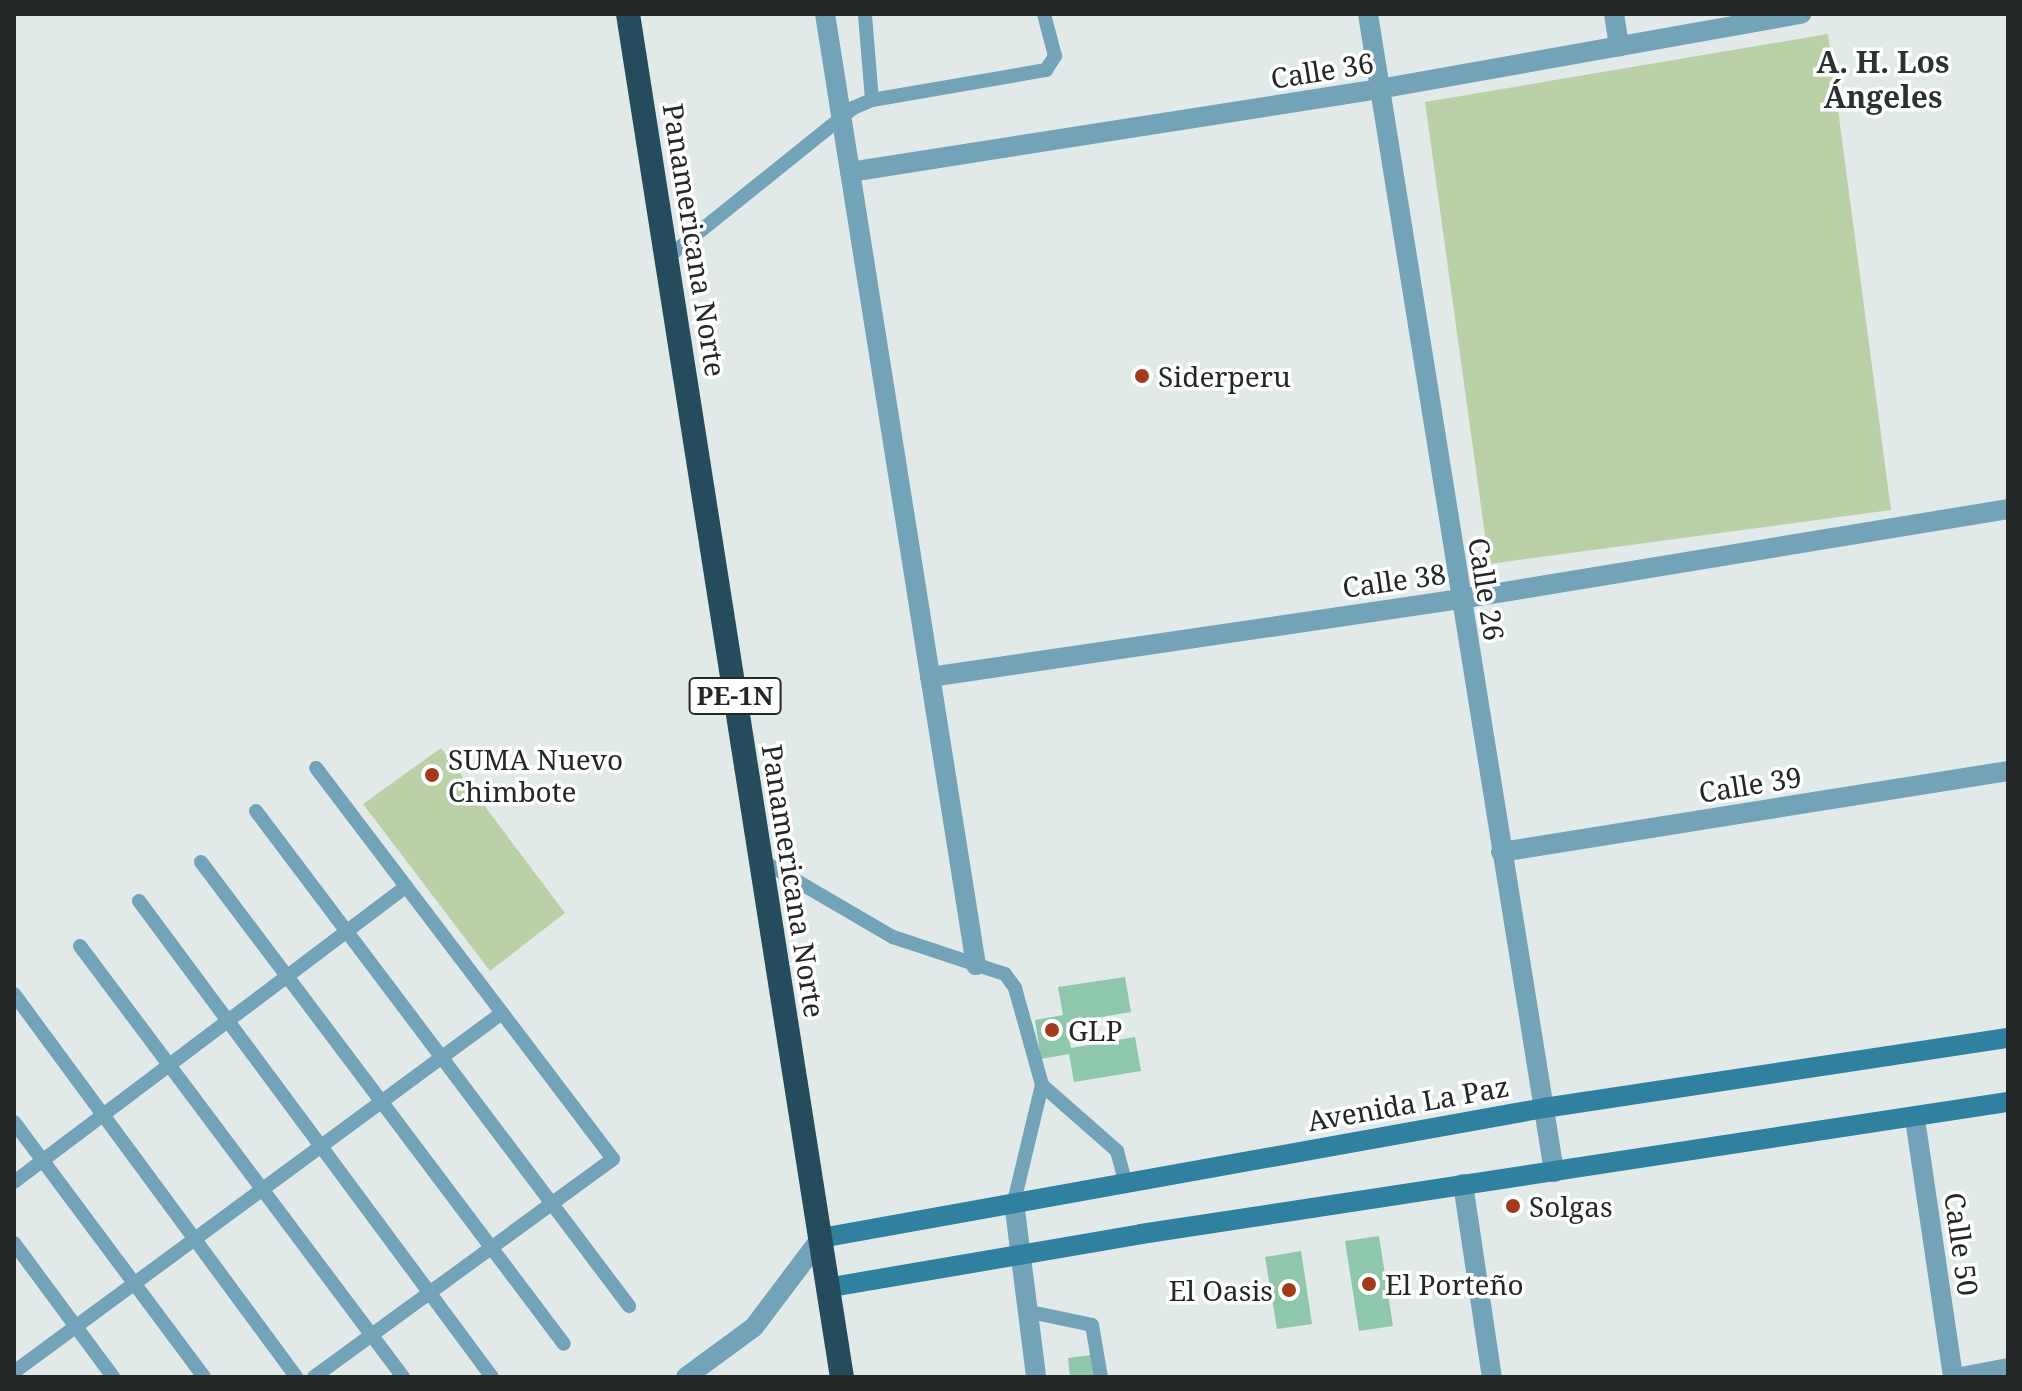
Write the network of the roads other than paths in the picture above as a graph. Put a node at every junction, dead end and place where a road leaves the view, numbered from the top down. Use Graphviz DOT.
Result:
graph roads {
  1 [pos="628,14"];
  2 [pos="825,14"];
  3 [pos="865,14"];
  4 [pos="1044,14"];
  5 [pos="1368,14"];
  6 [pos="1614,14"];
  7 [pos="1801,14"];
  8 [pos="1619,47"];
  9 [pos="1379,89"];
  10 [pos="872,100"];
  11 [pos="842,117"];
  12 [pos="850,172"];
  13 [pos="668,257"];
  14 [pos="2008,509"];
  15 [pos="1461,599"];
  16 [pos="930,677"];
  17 [pos="316,768"];
  18 [pos="2008,771"];
  19 [pos="256,811"];
  20 [pos="1501,852"];
  21 [pos="761,860"];
  22 [pos="201,862"];
  23 [pos="406,887"];
  24 [pos="139,901"];
  25 [pos="347,932"];
  26 [pos="80,946"];
  27 [pos="976,965"];
  28 [pos="287,976"];
  29 [pos="14,994"];
  30 [pos="502,1013"];
  31 [pos="228,1021"];
  32 [pos="2008,1038"];
  33 [pos="441,1057"];
  34 [pos="169,1065"];
  35 [pos="1042,1085"];
  36 [pos="382,1102"];
  37 [pos="2008,1102"];
  38 [pos="1544,1108"];
  39 [pos="103,1115"];
  40 [pos="1915,1119"];
  41 [pos="14,1122"];
  42 [pos="321,1146"];
  43 [pos="42,1160"];
  44 [pos="1554,1172"];
  45 [pos="1125,1180"];
  46 [pos="14,1182"];
  47 [pos="1463,1184"];
  48 [pos="262,1190"];
  49 [pos="1014,1202"];
  50 [pos="552,1204"];
  51 [pos="821,1238"];
  52 [pos="195,1239"];
  53 [pos="14,1243"];
  54 [pos="491,1247"];
  55 [pos="1021,1257"];
  56 [pos="134,1284"];
  57 [pos="826,1288"];
  58 [pos="429,1293"];
  59 [pos="629,1306"];
  60 [pos="1026,1311"];
  61 [pos="76,1327"];
  62 [pos="371,1335"];
  63 [pos="564,1344"];
  64 [pos="2008,1368"];
  65 [pos="15,1374"];
  66 [pos="113,1377"];
  67 [pos="204,1377"];
  68 [pos="296,1377"];
  69 [pos="314,1377"];
  70 [pos="403,1377"];
  71 [pos="492,1377"];
  72 [pos="686,1377"];
  73 [pos="842,1377"];
  74 [pos="1036,1377"];
  75 [pos="1101,1377"];
  76 [pos="1492,1377"];
  77 [pos="1953,1377"];
  78 [pos="1961,1377"];
  1 -- 13 [label="highway, Panamericana Norte / PE-1N"];
  2 -- 11 [label="street"];
  3 -- 10 [label="lane"];
  4 -- 10 [label="lane"];
  5 -- 9 [label="street, Calle 26"];
  6 -- 8 [label="street"];
  7 -- 8 [label="street, Calle 36"];
  8 -- 9 [label="street, Calle 36"];
  9 -- 12 [label="street, Calle 36"];
  9 -- 15 [label="street, Calle 26"];
  10 -- 11 [label="lane"];
  11 -- 12 [label="street"];
  11 -- 13 [label="lane"];
  12 -- 16 [label="street"];
  13 -- 21 [label="highway, Panamericana Norte / PE-1N"];
  14 -- 15 [label="street, Calle 38"];
  15 -- 16 [label="street, Calle 38"];
  15 -- 20 [label="street, Calle 26"];
  16 -- 27 [label="street"];
  17 -- 23 [label="lane"];
  18 -- 20 [label="street, Calle 39"];
  19 -- 25 [label="lane"];
  20 -- 38 [label="street, Calle 26"];
  21 -- 27 [label="lane"];
  21 -- 51 [label="highway, Panamericana Norte / PE-1N"];
  22 -- 28 [label="lane"];
  23 -- 25 [label="lane"];
  23 -- 30 [label="lane"];
  24 -- 31 [label="lane"];
  25 -- 28 [label="lane"];
  25 -- 33 [label="lane"];
  26 -- 34 [label="lane"];
  27 -- 35 [label="lane"];
  28 -- 31 [label="lane"];
  28 -- 36 [label="lane"];
  29 -- 39 [label="lane"];
  30 -- 33 [label="lane"];
  30 -- 50 [label="lane"];
  31 -- 34 [label="lane"];
  31 -- 42 [label="lane"];
  32 -- 38 [label="street, Avenida La Paz"];
  33 -- 36 [label="lane"];
  33 -- 50 [label="lane"];
  34 -- 39 [label="lane"];
  34 -- 48 [label="lane"];
  35 -- 45 [label="lane"];
  35 -- 49 [label="lane"];
  36 -- 42 [label="lane"];
  36 -- 54 [label="lane"];
  37 -- 40 [label="street"];
  38 -- 44 [label="street, Calle 26"];
  38 -- 45 [label="street, Avenida La Paz"];
  39 -- 43 [label="lane"];
  39 -- 52 [label="lane"];
  40 -- 44 [label="street"];
  40 -- 77 [label="street, Calle 50"];
  41 -- 43 [label="lane"];
  42 -- 48 [label="lane"];
  42 -- 58 [label="lane"];
  43 -- 46 [label="lane"];
  43 -- 56 [label="lane"];
  44 -- 47 [label="street"];
  45 -- 49 [label="street, Avenida La Paz"];
  47 -- 55 [label="street"];
  47 -- 76 [label="street"];
  48 -- 52 [label="lane"];
  48 -- 62 [label="lane"];
  49 -- 51 [label="street, Avenida La Paz"];
  49 -- 55 [label="street"];
  50 -- 54 [label="lane"];
  50 -- 59 [label="lane"];
  51 -- 57 [label="highway, Panamericana Norte / PE-1N"];
  51 -- 72 [label="street"];
  52 -- 56 [label="lane"];
  52 -- 68 [label="lane"];
  53 -- 61 [label="lane"];
  54 -- 58 [label="lane"];
  54 -- 63 [label="lane"];
  55 -- 57 [label="street"];
  55 -- 60 [label="street"];
  56 -- 61 [label="lane"];
  56 -- 67 [label="lane"];
  57 -- 73 [label="highway, Panamericana Norte / PE-1N"];
  58 -- 62 [label="lane"];
  58 -- 71 [label="lane"];
  60 -- 74 [label="street"];
  60 -- 75 [label="lane"];
  61 -- 65 [label="lane"];
  61 -- 66 [label="lane"];
  62 -- 69 [label="lane"];
  62 -- 70 [label="lane"];
  64 -- 78 [label="street"];
}
